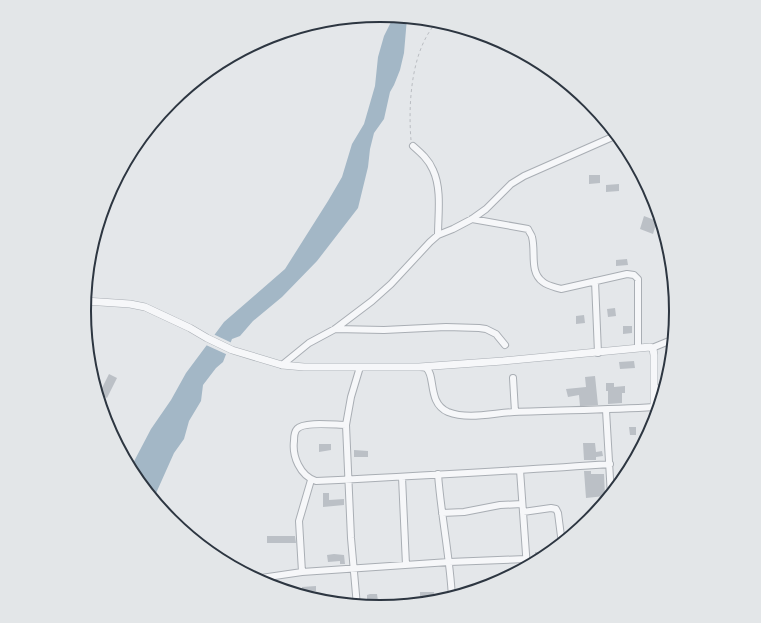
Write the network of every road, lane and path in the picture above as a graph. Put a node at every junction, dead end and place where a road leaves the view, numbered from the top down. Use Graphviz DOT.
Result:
graph roads {
  1 [pos="433,27"];
  2 [pos="611,137"];
  3 [pos="413,146"];
  4 [pos="472,219"];
  5 [pos="438,235"];
  6 [pos="595,281"];
  7 [pos="92,301"];
  8 [pos="335,329"];
  9 [pos="668,341"];
  10 [pos="505,345"];
  11 [pos="638,348"];
  12 [pos="652,348"];
  13 [pos="598,353"];
  14 [pos="282,365"];
  15 [pos="360,366"];
  16 [pos="418,366"];
  17 [pos="513,378"];
  18 [pos="654,388"];
  19 [pos="659,388"];
  20 [pos="654,408"];
  21 [pos="606,410"];
  22 [pos="515,412"];
  23 [pos="346,425"];
  24 [pos="610,464"];
  25 [pos="520,470"];
  26 [pos="438,474"];
  27 [pos="402,477"];
  28 [pos="311,480"];
  29 [pos="348,480"];
  30 [pos="611,487"];
  31 [pos="522,504"];
  32 [pos="522,512"];
  33 [pos="442,513"];
  34 [pos="561,537"];
  35 [pos="526,559"];
  36 [pos="449,562"];
  37 [pos="406,565"];
  38 [pos="354,569"];
  39 [pos="302,572"];
  40 [pos="266,577"];
  41 [pos="451,592"];
  42 [pos="356,600"];
  1 -- 3 [label="path"];
  2 -- 4 [label="street"];
  3 -- 5 [label="street"];
  4 -- 5 [label="street"];
  4 -- 6 [label="street"];
  5 -- 8 [label="street"];
  6 -- 11 [label="street"];
  6 -- 13 [label="street"];
  7 -- 14 [label="street"];
  8 -- 10 [label="street"];
  8 -- 14 [label="street"];
  9 -- 12 [label="street"];
  11 -- 12 [label="street"];
  11 -- 13 [label="street"];
  12 -- 18 [label="street"];
  13 -- 16 [label="street"];
  14 -- 15 [label="street"];
  15 -- 16 [label="street"];
  15 -- 23 [label="street"];
  16 -- 22 [label="street"];
  17 -- 22 [label="street"];
  18 -- 19 [label="street"];
  18 -- 20 [label="street"];
  20 -- 21 [label="street"];
  21 -- 22 [label="street"];
  21 -- 24 [label="street"];
  23 -- 28 [label="street"];
  23 -- 29 [label="street"];
  24 -- 25 [label="street"];
  24 -- 30 [label="street"];
  25 -- 26 [label="street"];
  25 -- 31 [label="street"];
  26 -- 27 [label="street"];
  26 -- 33 [label="street"];
  27 -- 29 [label="street"];
  27 -- 37 [label="street"];
  28 -- 29 [label="street"];
  28 -- 39 [label="street"];
  29 -- 38 [label="street"];
  31 -- 32 [label="street"];
  31 -- 33 [label="street"];
  32 -- 34 [label="street"];
  32 -- 35 [label="street"];
  33 -- 36 [label="street"];
  35 -- 36 [label="street"];
  36 -- 37 [label="street"];
  36 -- 41 [label="street"];
  37 -- 38 [label="street"];
  38 -- 39 [label="street"];
  38 -- 42 [label="street"];
  39 -- 40 [label="street"];
}
